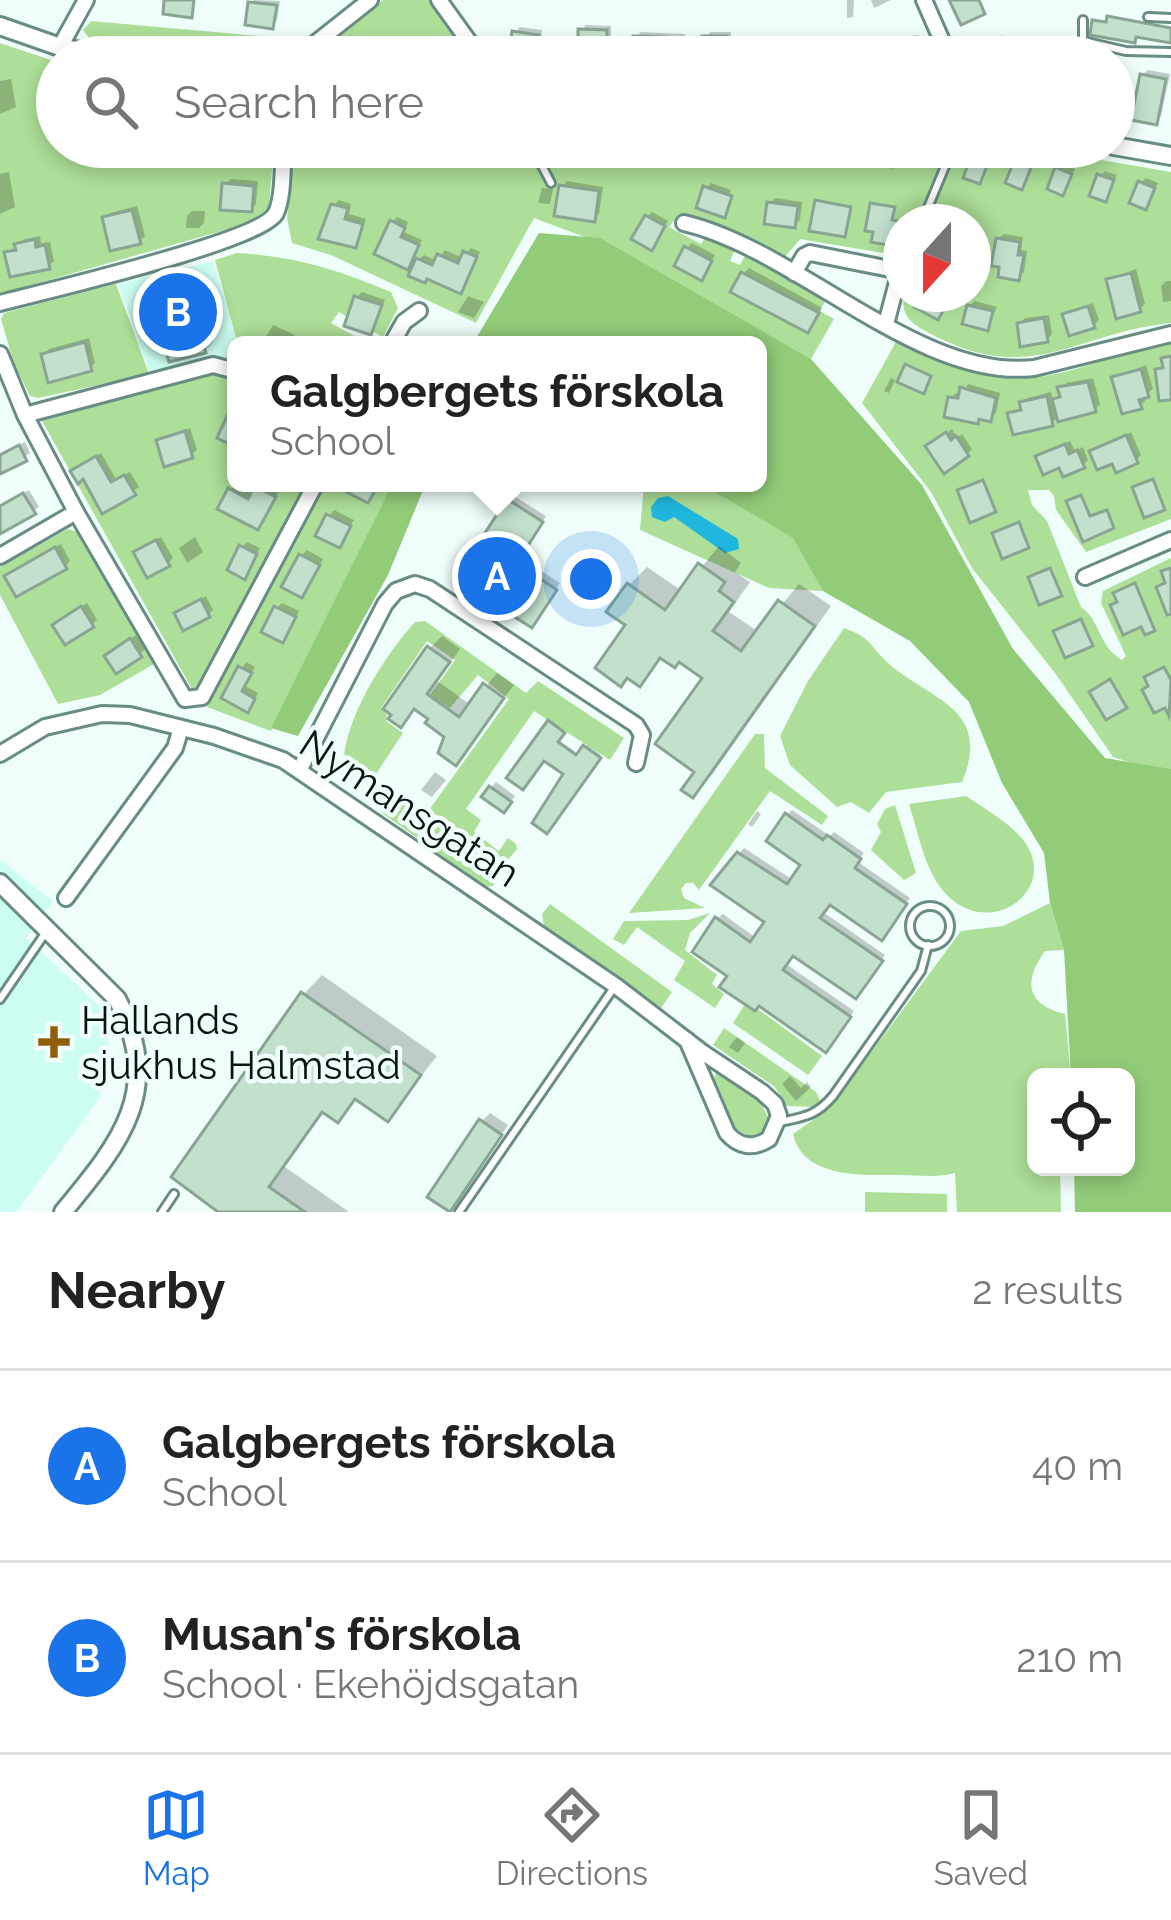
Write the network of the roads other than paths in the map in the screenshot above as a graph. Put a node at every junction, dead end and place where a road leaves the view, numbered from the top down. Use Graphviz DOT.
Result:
graph roads {
  1 [pos="86,0"];
  2 [pos="370,0"];
  3 [pos="439,0"];
  4 [pos="924,0"];
  5 [pos="1148,17"];
  6 [pos="1171,18"];
  7 [pos="1083,20"];
  8 [pos="0,26"];
  9 [pos="66,36"];
  10 [pos="325,36"];
  11 [pos="465,36"];
  12 [pos="940,36"];
  13 [pos="1083,36"];
  14 [pos="36,39"];
  15 [pos="1135,52"];
  16 [pos="1171,52"];
  17 [pos="1135,150"];
  18 [pos="1171,157"];
  19 [pos="282,168"];
  20 [pos="543,168"];
  21 [pos="944,168"];
  22 [pos="551,183"];
  23 [pos="929,204"];
  24 [pos="684,224"];
  25 [pos="883,268"];
  26 [pos="794,273"];
  27 [pos="0,303"];
  28 [pos="419,311"];
  29 [pos="889,312"];
  30 [pos="886,324"];
  31 [pos="1171,334"];
  32 [pos="397,336"];
  33 [pos="0,354"];
  34 [pos="227,368"];
  35 [pos="25,415"];
  36 [pos="311,492"];
  37 [pos="76,512"];
  38 [pos="1171,540"];
  39 [pos="0,556"];
  40 [pos="1085,578"];
  41 [pos="181,728"];
  42 [pos="0,754"];
  43 [pos="636,763"];
  44 [pos="300,770"];
  45 [pos="0,884"];
  46 [pos="66,898"];
  47 [pos="47,929"];
  48 [pos="928,945"];
  49 [pos="616,986"];
  50 [pos="0,999"];
  51 [pos="687,1040"];
  52 [pos="777,1123"];
  53 [pos="174,1193"];
  54 [pos="63,1212"];
  55 [pos="162,1212"];
  56 [pos="460,1212"];
  1 -- 9 [label="street"];
  2 -- 10 [label="street"];
  3 -- 11 [label="street"];
  4 -- 12 [label="street"];
  5 -- 6 [label="lane"];
  7 -- 13 [label="lane"];
  8 -- 14 [label="street"];
  15 -- 16 [label="lane"];
  17 -- 18 [label="street"];
  19 -- 27 [label="street"];
  20 -- 22 [label="lane"];
  21 -- 23 [label="lane"];
  24 -- 26 [label="street"];
  25 -- 26 [label="street"];
  26 -- 30 [label="street"];
  28 -- 32 [label="street"];
  29 -- 30 [label="street"];
  30 -- 31 [label="street"];
  33 -- 35 [label="street"];
  34 -- 35 [label="street"];
  35 -- 37 [label="street"];
  36 -- 37 [label="street"];
  37 -- 39 [label="street"];
  38 -- 40 [label="street"];
  41 -- 42 [label="street, Nymansgatan"];
  41 -- 44 [label="street, Nymansgatan"];
  41 -- 46 [label="street"];
  43 -- 44 [label="street"];
  44 -- 49 [label="street, Nymansgatan"];
  45 -- 47 [label="street"];
  47 -- 50 [label="lane"];
  47 -- 54 [label="street"];
  48 -- 48 [label="lane"];
  48 -- 52 [label="lane"];
  49 -- 51 [label="street, Nymansgatan"];
  49 -- 56 [label="lane"];
  51 -- 52 [label="street, Nymansgatan"];
  51 -- 52 [label="street, Nymansgatan"];
  53 -- 55 [label="lane"];
}
